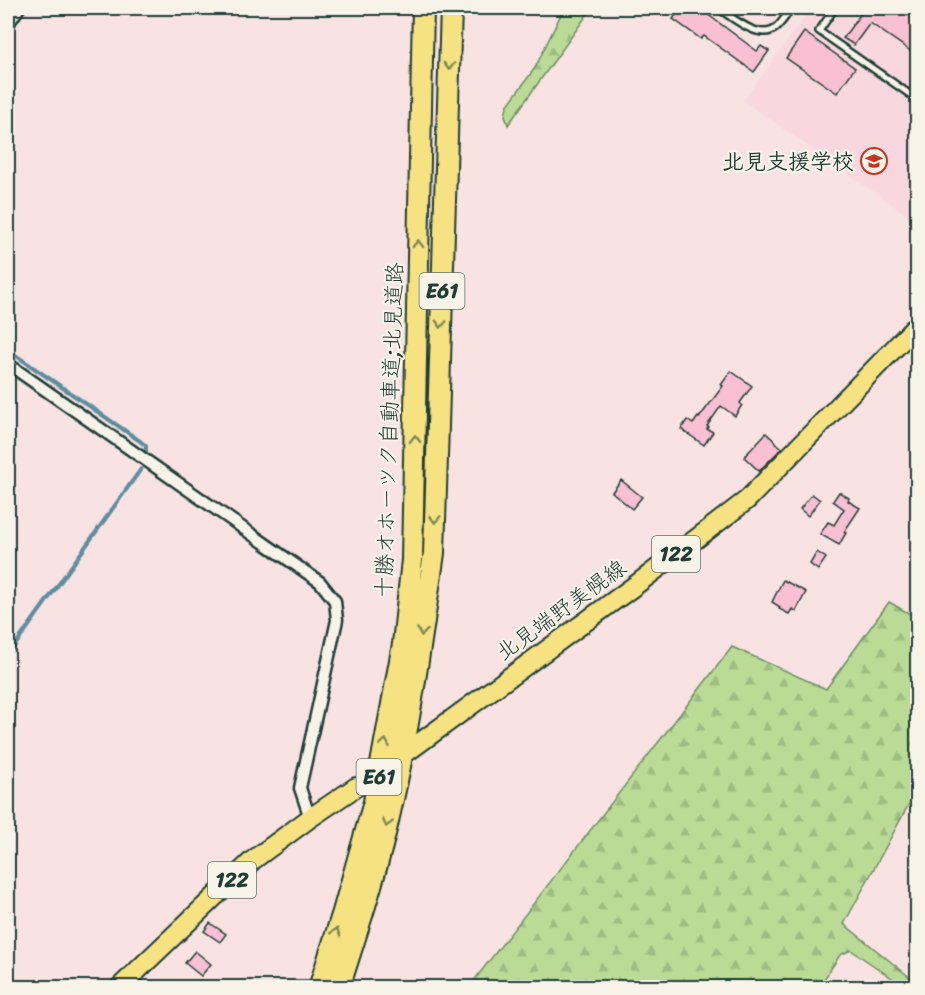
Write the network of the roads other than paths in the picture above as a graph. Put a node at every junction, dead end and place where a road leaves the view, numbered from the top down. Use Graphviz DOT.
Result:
graph roads {
  1 [pos="19,8"];
  2 [pos="423,8"];
  3 [pos="451,8"];
  4 [pos="718,8"];
  5 [pos="792,8"];
  6 [pos="836,8"];
  7 [pos="8,24"];
  8 [pos="918,100"];
  9 [pos="918,324"];
  10 [pos="8,364"];
  11 [pos="407,752"];
  12 [pos="356,787"];
  13 [pos="310,818"];
  14 [pos="119,987"];
  15 [pos="319,987"];
  16 [pos="339,987"];
  1 -- 7 [label="street"];
  15 -- 2 [label="highway, 十勝オホーツク自動車道;北見道路 / E61, one-way"];
  3 -- 16 [label="highway, 十勝オホーツク自動車道;北見道路 / E61, one-way"];
  4 -- 5 [label="lane"];
  6 -- 8 [label="lane"];
  9 -- 11 [label="main road, 北見端野美幌線 / 122"];
  10 -- 13 [label="street"];
  12 -- 13 [label="main road, 122"];
  13 -- 14 [label="main road, 122"];
}
